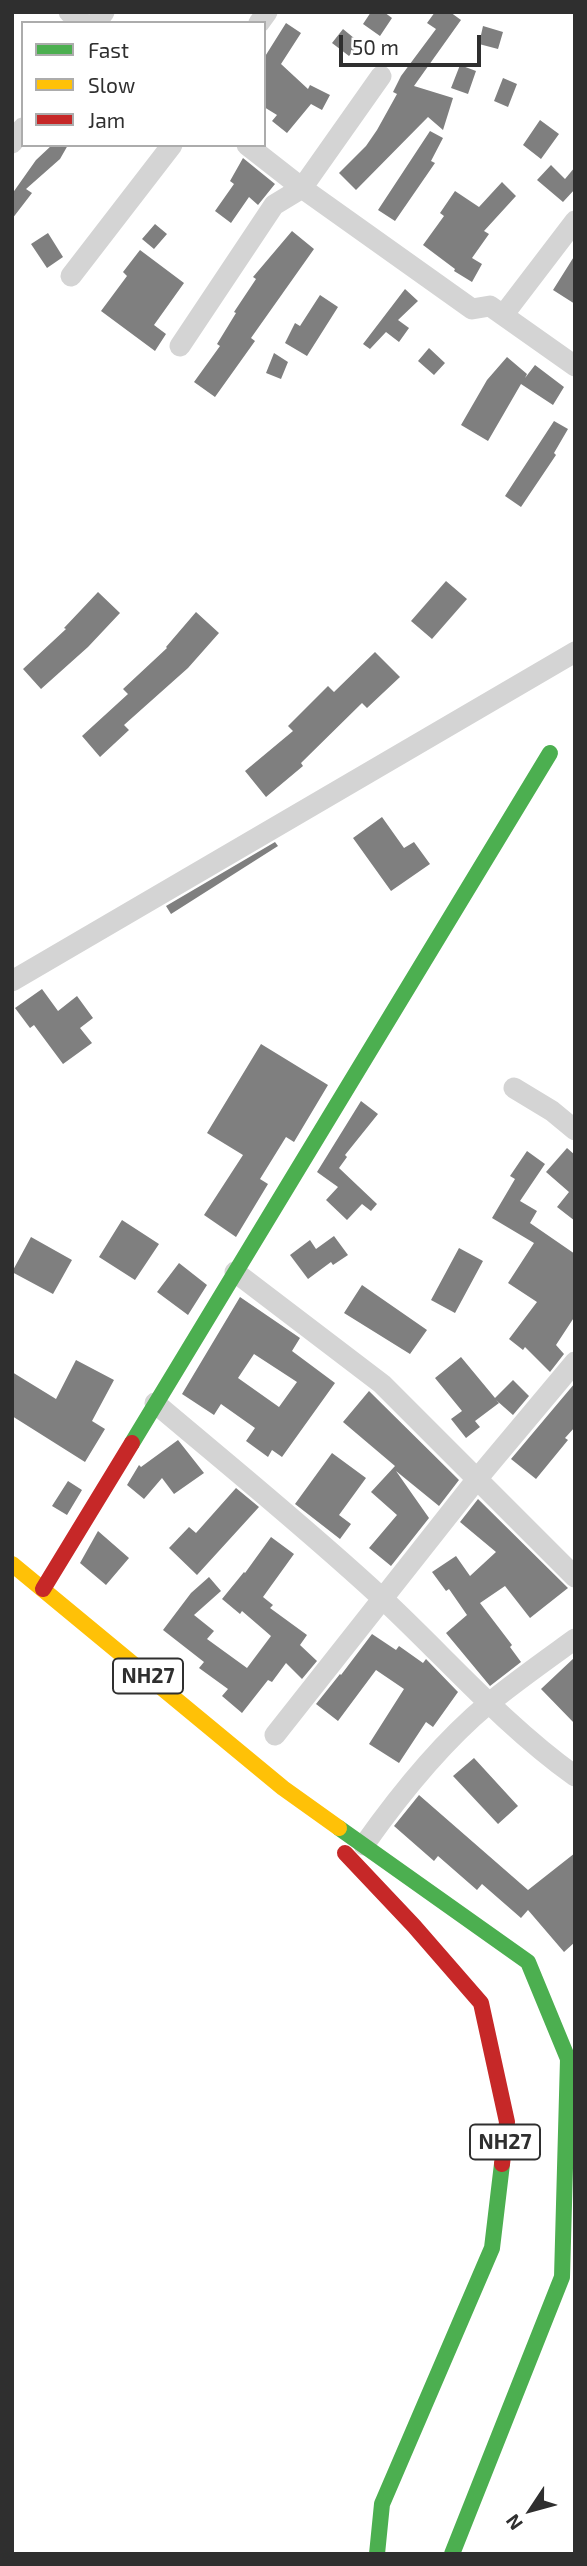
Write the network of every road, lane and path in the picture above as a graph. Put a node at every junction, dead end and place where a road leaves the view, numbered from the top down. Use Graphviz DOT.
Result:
graph roads {
  1 [pos="382,76"];
  2 [pos="170,147"];
  3 [pos="250,147"];
  4 [pos="302,188"];
  5 [pos="575,221"];
  6 [pos="71,276"];
  7 [pos="504,314"];
  8 [pos="180,346"];
  9 [pos="575,366"];
  10 [pos="575,652"];
  11 [pos="550,753"];
  12 [pos="12,981"];
  13 [pos="514,1087"];
  14 [pos="575,1130"];
  15 [pos="235,1272"];
  16 [pos="575,1362"];
  17 [pos="155,1403"];
  18 [pos="477,1479"];
  19 [pos="12,1564"];
  20 [pos="575,1577"];
  21 [pos="43,1589"];
  22 [pos="383,1600"];
  23 [pos="575,1639"];
  24 [pos="488,1703"];
  25 [pos="275,1735"];
  26 [pos="575,1776"];
  27 [pos="283,1787"];
  28 [pos="364,1845"];
  29 [pos="571,2057"];
  30 [pos="377,2554"];
  31 [pos="452,2554"];
  1 -- 4 [label="street"];
  2 -- 6 [label="street"];
  3 -- 4 [label="street"];
  4 -- 7 [label="street"];
  4 -- 8 [label="street"];
  5 -- 7 [label="street"];
  7 -- 9 [label="street"];
  10 -- 12 [label="street"];
  11 -- 15 [label="main road"];
  13 -- 14 [label="street"];
  15 -- 17 [label="main road"];
  15 -- 18 [label="street"];
  16 -- 18 [label="street"];
  17 -- 21 [label="main road"];
  17 -- 22 [label="street"];
  18 -- 20 [label="street"];
  18 -- 22 [label="street"];
  19 -- 21 [label="main road, NH27"];
  21 -- 27 [label="main road, NH27"];
  22 -- 24 [label="street"];
  22 -- 25 [label="street"];
  23 -- 24 [label="street"];
  24 -- 26 [label="street"];
  24 -- 28 [label="street"];
  27 -- 28 [label="main road, NH27"];
  27 -- 30 [label="main road, NH27"];
  28 -- 29 [label="main road, NH27"];
  29 -- 31 [label="main road, NH27"];
}
